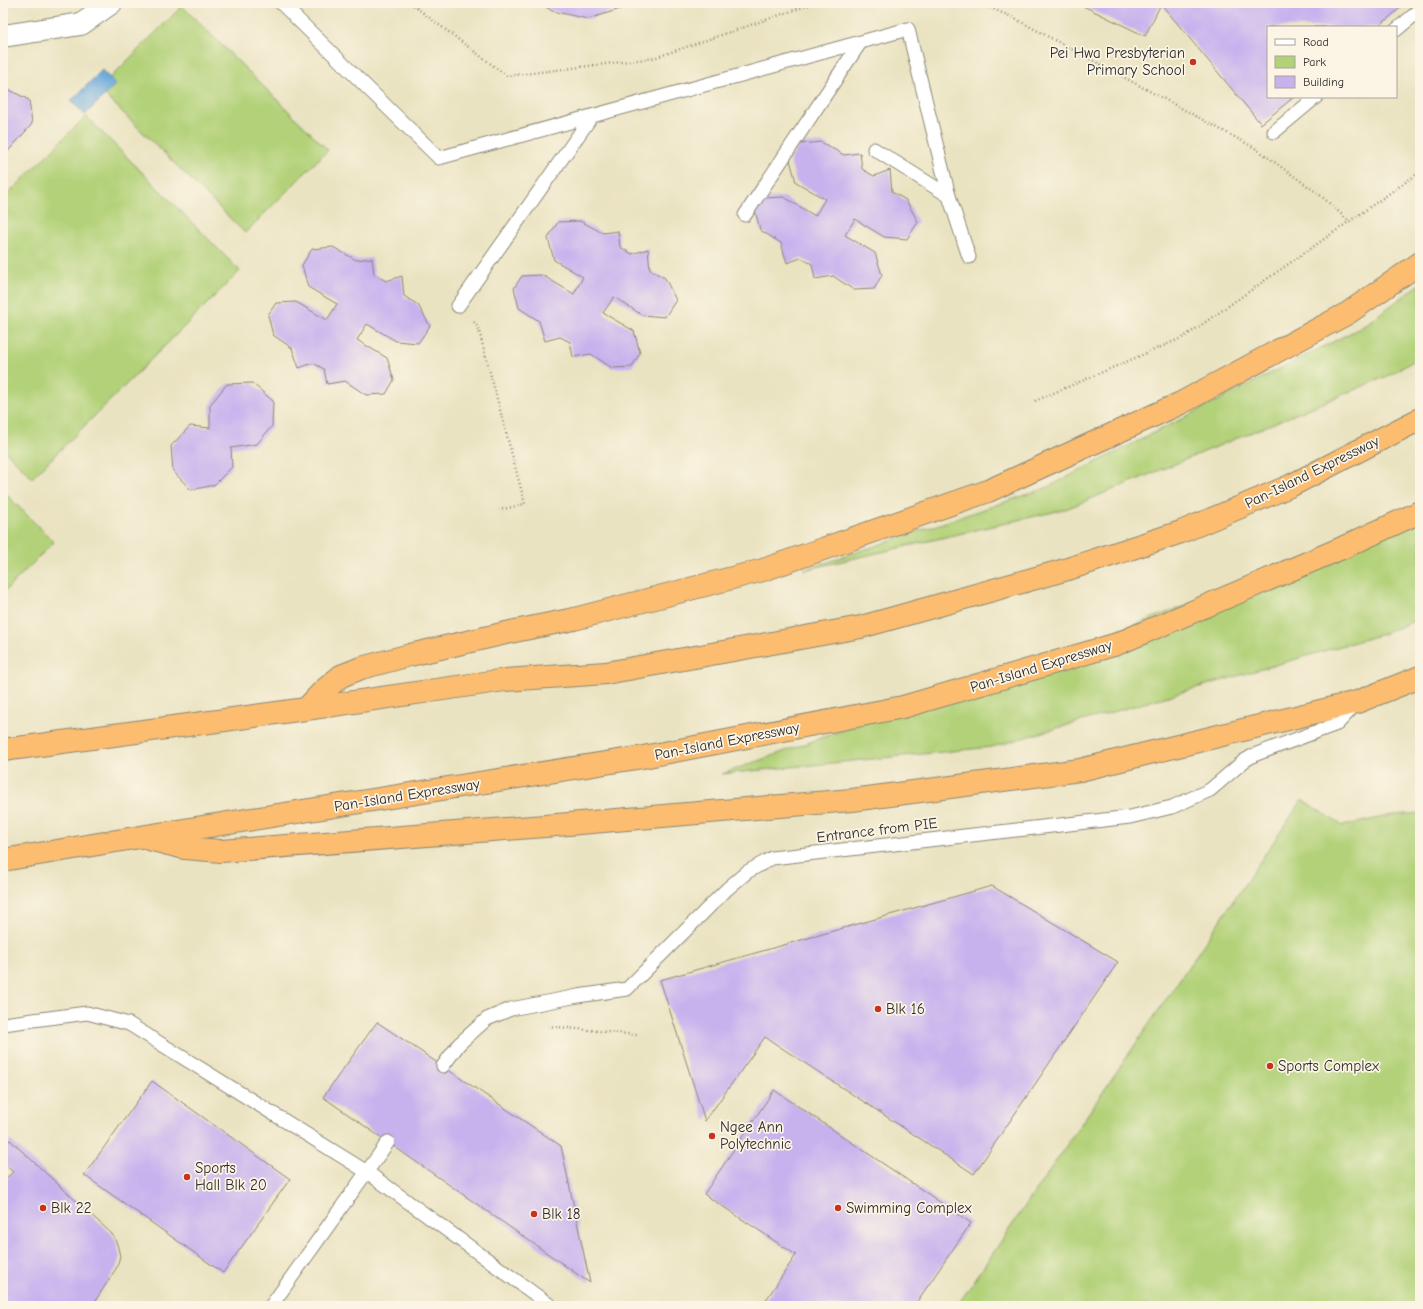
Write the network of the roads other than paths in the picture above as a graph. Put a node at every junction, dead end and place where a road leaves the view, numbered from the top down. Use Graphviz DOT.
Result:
graph roads {
  1 [pos="111,3"];
  2 [pos="281,3"];
  3 [pos="1420,10"];
  4 [pos="1397,29"];
  5 [pos="3,36"];
  6 [pos="860,43"];
  7 [pos="1315,98"];
  8 [pos="592,116"];
  9 [pos="1274,132"];
  10 [pos="874,149"];
  11 [pos="949,196"];
  12 [pos="745,215"];
  13 [pos="969,257"];
  14 [pos="1420,263"];
  15 [pos="458,306"];
  16 [pos="1420,418"];
  17 [pos="1420,512"];
  18 [pos="1420,677"];
  19 [pos="1357,702"];
  20 [pos="306,709"];
  21 [pos="3,750"];
  22 [pos="140,837"];
  23 [pos="3,860"];
  24 [pos="3,1024"];
  25 [pos="443,1066"];
  26 [pos="388,1142"];
  27 [pos="367,1172"];
  28 [pos="271,1306"];
  29 [pos="552,1306"];
  1 -- 5 [label="street"];
  2 -- 8 [label="lane"];
  3 -- 4 [label="lane"];
  6 -- 8 [label="lane"];
  6 -- 11 [label="lane"];
  6 -- 12 [label="lane"];
  7 -- 9 [label="lane"];
  8 -- 15 [label="lane"];
  10 -- 11 [label="lane"];
  11 -- 13 [label="lane"];
  14 -- 20 [label="highway"];
  16 -- 20 [label="highway, Pan-Island Expressway"];
  17 -- 22 [label="highway, Pan-Island Expressway"];
  18 -- 19 [label="highway"];
  19 -- 22 [label="highway"];
  19 -- 25 [label="lane, Entrance from PIE"];
  20 -- 21 [label="highway, Pan-Island Expressway"];
  22 -- 23 [label="highway, Pan-Island Expressway"];
  24 -- 27 [label="lane"];
  26 -- 27 [label="lane"];
  27 -- 28 [label="lane"];
  27 -- 29 [label="lane"];
}
